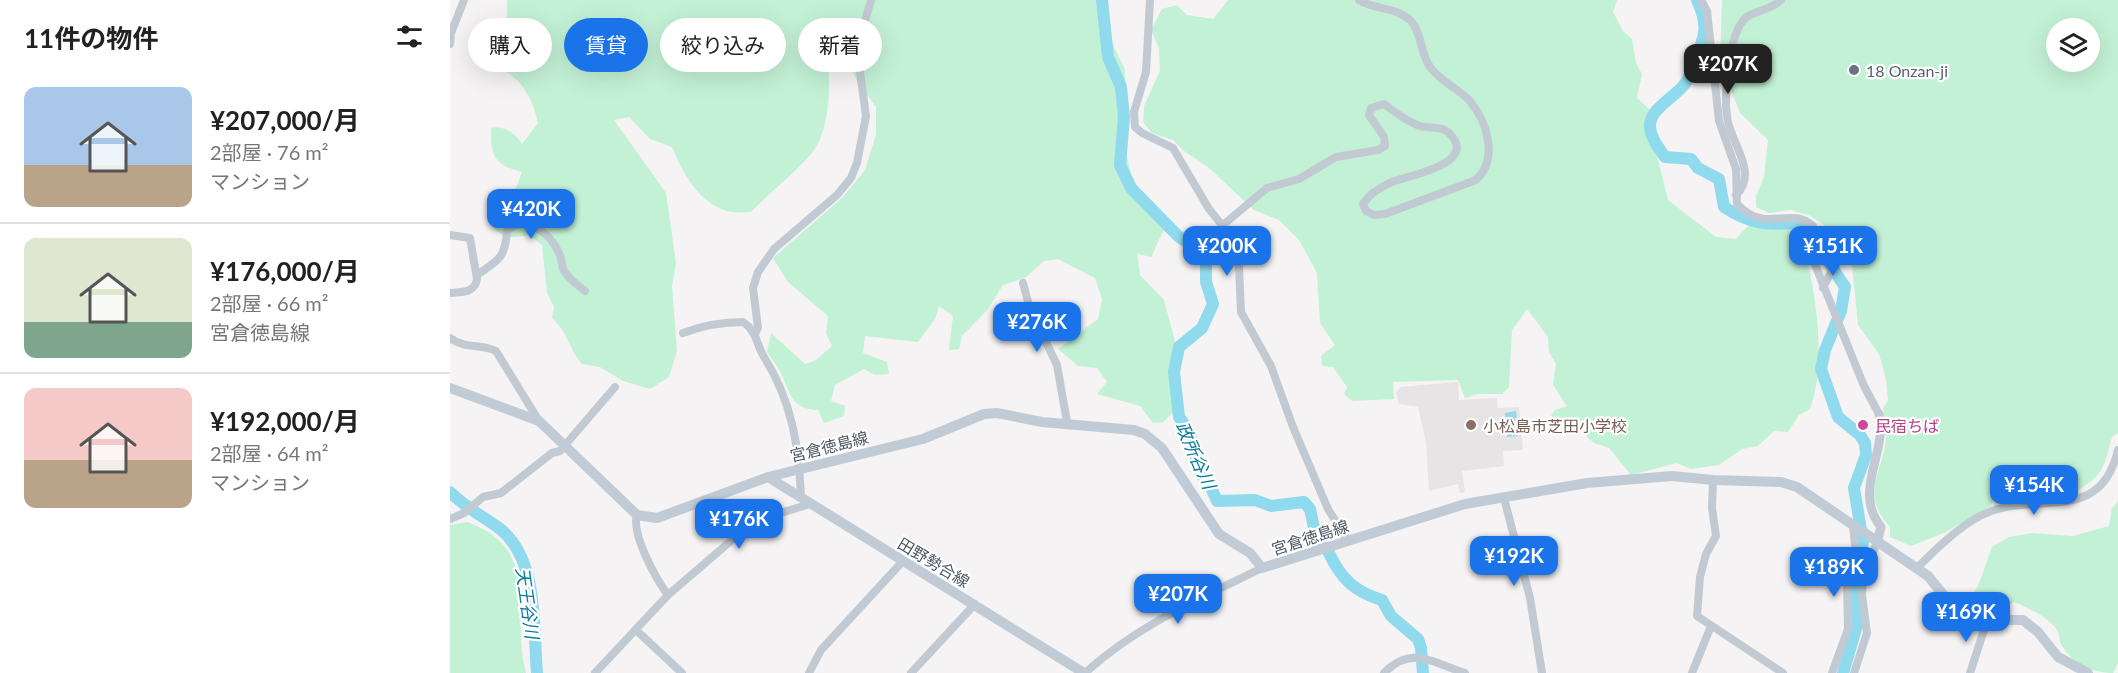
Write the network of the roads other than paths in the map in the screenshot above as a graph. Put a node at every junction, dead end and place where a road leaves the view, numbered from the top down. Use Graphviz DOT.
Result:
graph roads {
  1 [pos="464,0"];
  2 [pos="871,0"];
  3 [pos="1150,0"];
  4 [pos="1359,0"];
  5 [pos="1701,0"];
  6 [pos="1781,0"];
  7 [pos="450,44"];
  8 [pos="1736,195"];
  9 [pos="1223,225"];
  10 [pos="450,236"];
  11 [pos="1832,270"];
  12 [pos="477,276"];
  13 [pos="1023,283"];
  14 [pos="1823,288"];
  15 [pos="585,291"];
  16 [pos="450,293"];
  17 [pos="683,333"];
  18 [pos="755,334"];
  19 [pos="450,338"];
  20 [pos="615,387"];
  21 [pos="450,388"];
  22 [pos="1879,414"];
  23 [pos="539,421"];
  24 [pos="1067,422"];
  25 [pos="564,444"];
  26 [pos="2118,450"];
  27 [pos="800,468"];
  28 [pos="768,477"];
  29 [pos="1713,480"];
  30 [pos="1504,498"];
  31 [pos="805,501"];
  32 [pos="637,515"];
  33 [pos="450,519"];
  34 [pos="1855,526"];
  35 [pos="1873,539"];
  36 [pos="1348,541"];
  37 [pos="903,561"];
  38 [pos="1262,568"];
  39 [pos="1916,569"];
  40 [pos="668,595"];
  41 [pos="975,604"];
  42 [pos="1987,621"];
  43 [pos="1712,626"];
  44 [pos="636,630"];
  45 [pos="595,673"];
  46 [pos="682,673"];
  47 [pos="809,673"];
  48 [pos="911,673"];
  49 [pos="1084,673"];
  50 [pos="1384,673"];
  51 [pos="1465,673"];
  52 [pos="1542,673"];
  53 [pos="1692,673"];
  54 [pos="1783,673"];
  55 [pos="1832,673"];
  56 [pos="1854,673"];
  57 [pos="1970,673"];
  58 [pos="2088,673"];
  1 -- 7 [label="street"];
  2 -- 18 [label="street"];
  3 -- 9 [label="street"];
  4 -- 9 [label="street"];
  5 -- 8 [label="street"];
  6 -- 8 [label="street"];
  8 -- 14 [label="street"];
  9 -- 36 [label="street"];
  10 -- 12 [label="street"];
  11 -- 14 [label="street"];
  12 -- 15 [label="street"];
  12 -- 16 [label="street"];
  13 -- 24 [label="street"];
  14 -- 22 [label="street"];
  17 -- 18 [label="street"];
  18 -- 27 [label="street"];
  19 -- 23 [label="street"];
  20 -- 25 [label="street"];
  21 -- 23 [label="main road"];
  22 -- 35 [label="street"];
  23 -- 25 [label="main road"];
  24 -- 27 [label="main road, 宮倉徳島線"];
  24 -- 38 [label="main road, 宮倉徳島線"];
  25 -- 32 [label="main road"];
  25 -- 33 [label="street"];
  26 -- 39 [label="street"];
  27 -- 28 [label="main road, 宮倉徳島線"];
  27 -- 31 [label="street"];
  28 -- 31 [label="main road, 田野勢合線"];
  28 -- 32 [label="main road, 宮倉徳島線"];
  29 -- 30 [label="main road, 宮倉徳島線"];
  29 -- 34 [label="main road, 宮倉徳島線"];
  29 -- 43 [label="street"];
  30 -- 36 [label="main road, 宮倉徳島線"];
  30 -- 52 [label="street"];
  31 -- 37 [label="main road, 田野勢合線"];
  31 -- 40 [label="street"];
  32 -- 40 [label="street"];
  34 -- 35 [label="main road, 宮倉徳島線"];
  34 -- 55 [label="street"];
  35 -- 39 [label="main road, 宮倉徳島線"];
  35 -- 56 [label="street"];
  36 -- 38 [label="main road, 宮倉徳島線"];
  37 -- 41 [label="main road, 田野勢合線"];
  37 -- 47 [label="street"];
  38 -- 49 [label="street"];
  39 -- 42 [label="main road, 宮倉徳島線"];
  40 -- 44 [label="street"];
  41 -- 48 [label="street"];
  41 -- 49 [label="main road, 田野勢合線"];
  42 -- 57 [label="street"];
  42 -- 58 [label="main road, 宮倉徳島線"];
  43 -- 53 [label="street"];
  43 -- 54 [label="street"];
  44 -- 45 [label="street"];
  44 -- 46 [label="street"];
  50 -- 51 [label="street"];
}
